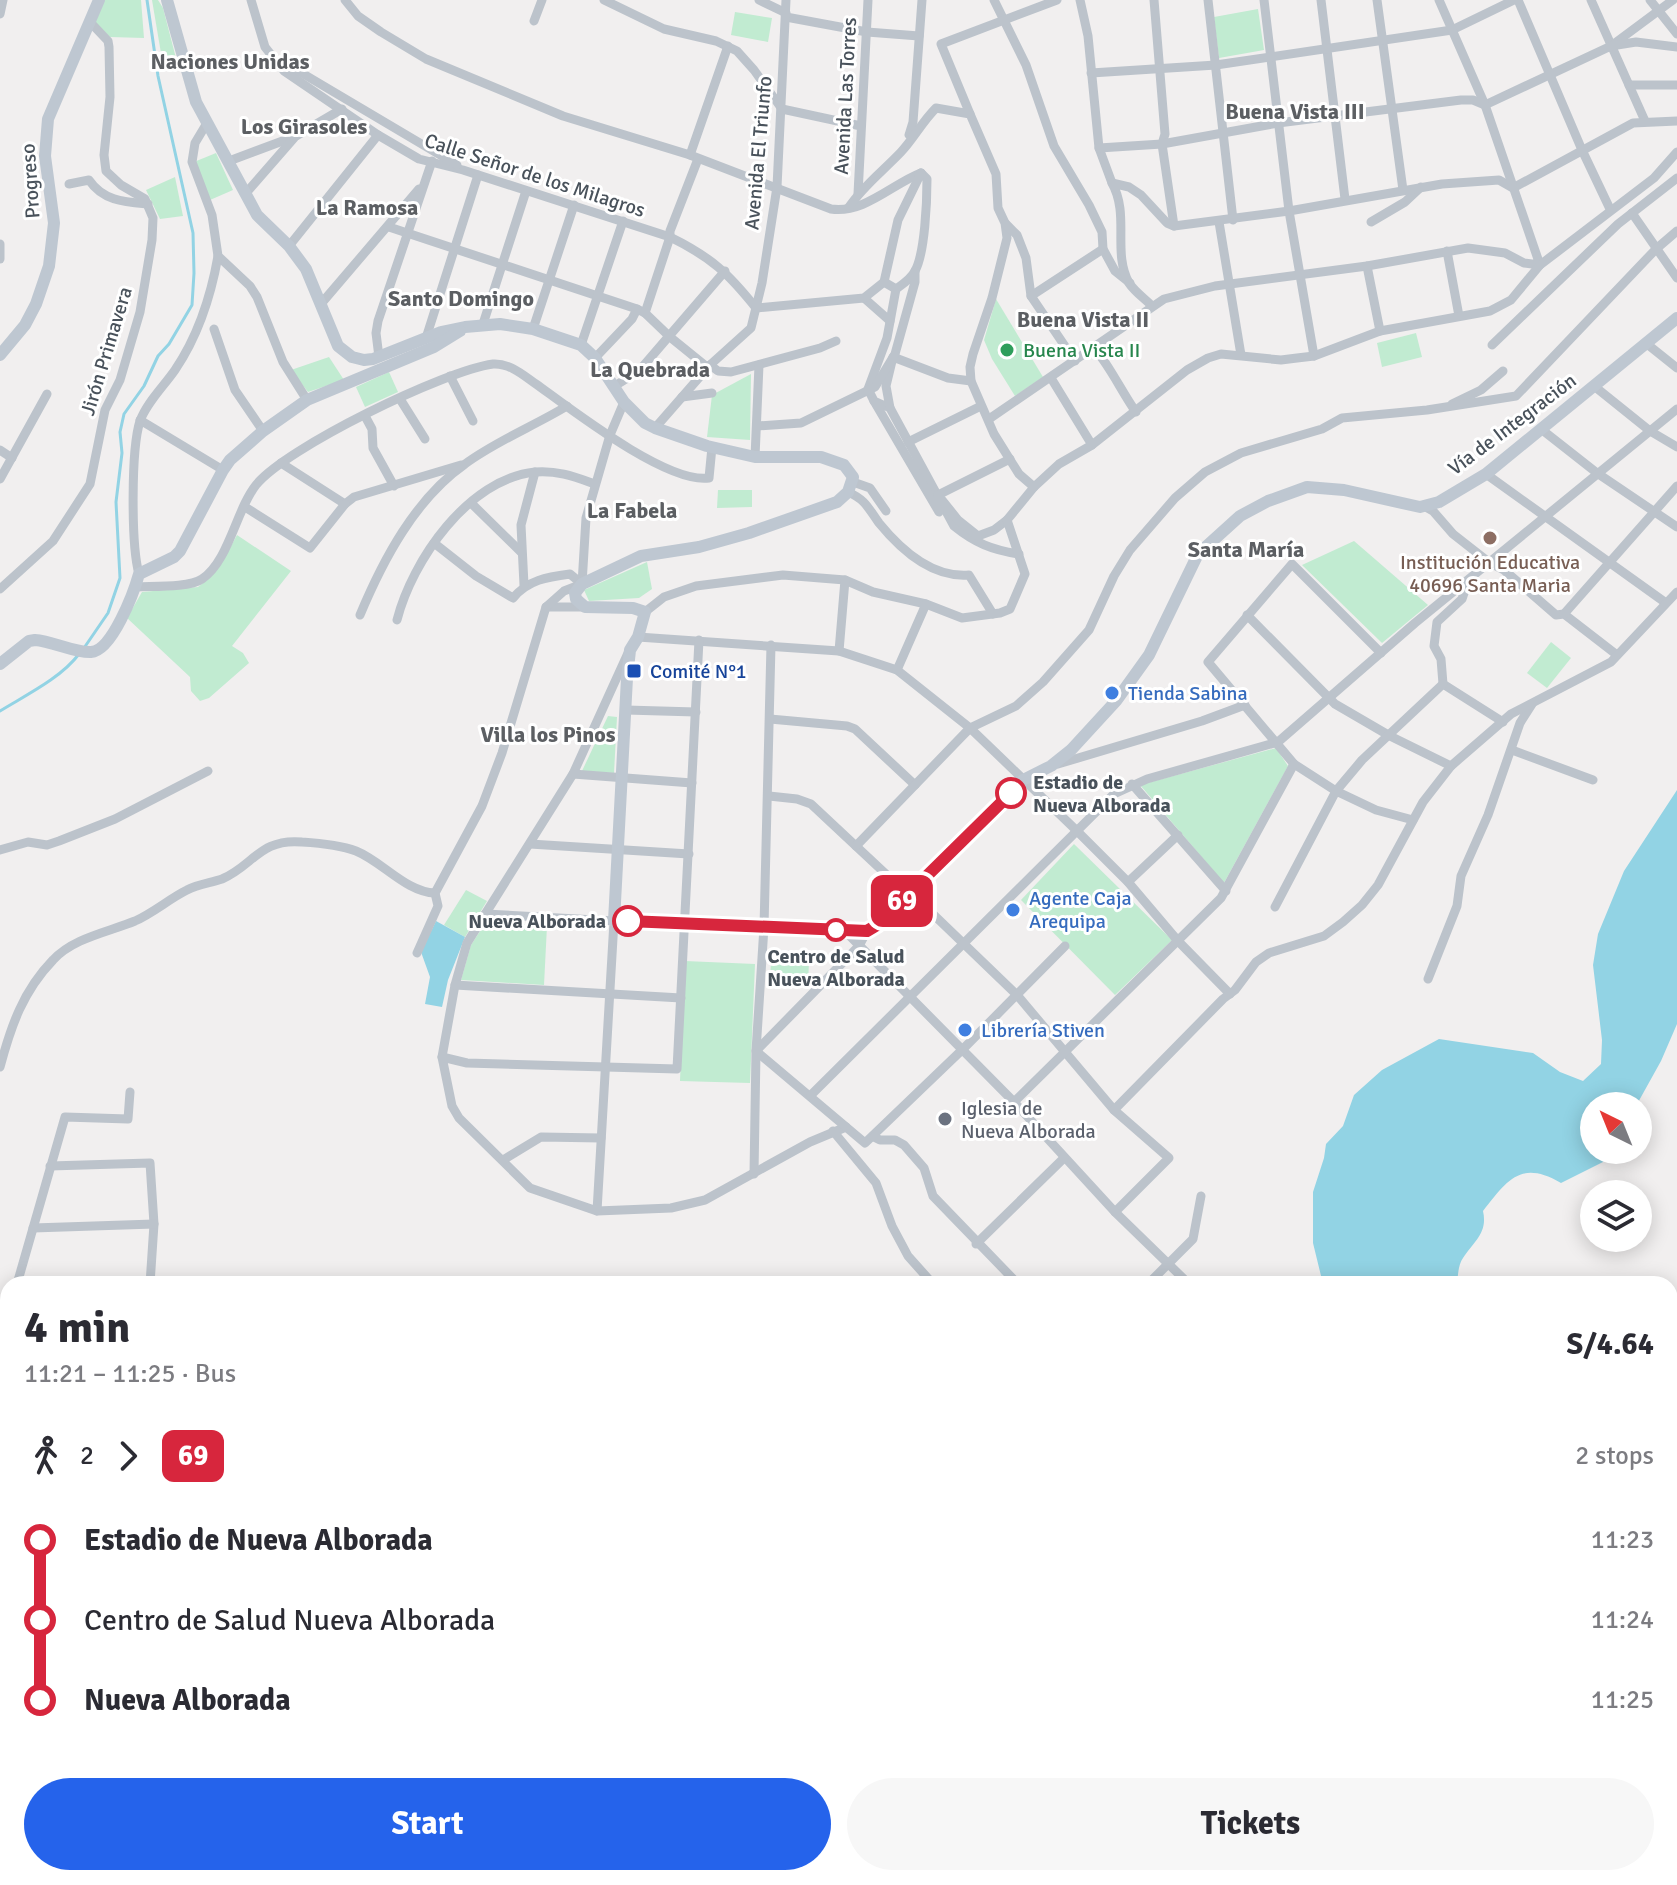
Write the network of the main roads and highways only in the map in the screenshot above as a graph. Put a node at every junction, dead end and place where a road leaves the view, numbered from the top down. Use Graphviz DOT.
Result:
graph roads {
  1 [pos="99,0"];
  2 [pos="167,0"];
  3 [pos="1677,318"];
  4 [pos="465,327"];
  5 [pos="0,355"];
  6 [pos="0,664"];
  1 -- 5 [label="main road, Progreso"];
  2 -- 4 [label="main road"];
  3 -- 4 [label="main road, Vía de Integración"];
  4 -- 6 [label="main road"];
}
